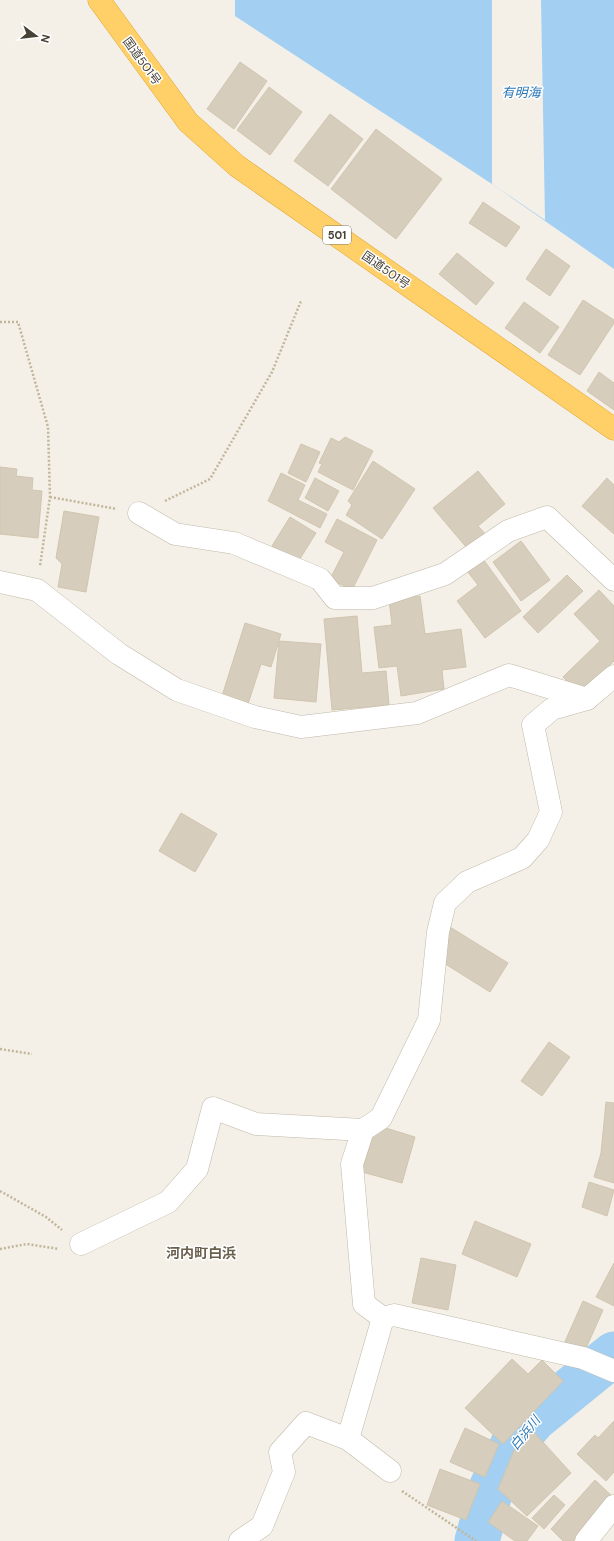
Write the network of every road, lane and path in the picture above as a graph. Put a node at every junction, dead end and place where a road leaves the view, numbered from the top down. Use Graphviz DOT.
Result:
graph roads {
  1 [pos="99,0"];
  2 [pos="301,301"];
  3 [pos="0,322"];
  4 [pos="614,429"];
  5 [pos="50,497"];
  6 [pos="138,513"];
  7 [pos="614,580"];
  8 [pos="0,582"];
  9 [pos="37,590"];
  10 [pos="614,676"];
  11 [pos="587,699"];
  12 [pos="0,1049"];
  13 [pos="32,1054"];
  14 [pos="363,1130"];
  15 [pos="0,1191"];
  16 [pos="81,1244"];
  17 [pos="0,1249"];
  18 [pos="383,1318"];
  19 [pos="605,1367"];
  20 [pos="348,1439"];
  21 [pos="390,1471"];
  22 [pos="614,1506"];
  23 [pos="240,1541"];
  24 [pos="476,1541"];
  25 [pos="586,1541"];
  1 -- 4 [label="highway, 国道501号 / 501"];
  2 -- 6 [label="path"];
  3 -- 5 [label="path"];
  5 -- 6 [label="path"];
  5 -- 9 [label="path"];
  6 -- 7 [label="street"];
  8 -- 9 [label="street"];
  9 -- 11 [label="street"];
  10 -- 11 [label="street"];
  11 -- 14 [label="street"];
  12 -- 13 [label="path"];
  14 -- 16 [label="street"];
  14 -- 18 [label="street"];
  15 -- 16 [label="path"];
  16 -- 17 [label="path"];
  18 -- 19 [label="street"];
  18 -- 20 [label="street"];
  20 -- 21 [label="street"];
  20 -- 23 [label="street"];
  21 -- 24 [label="path"];
  22 -- 25 [label="street"];
}
